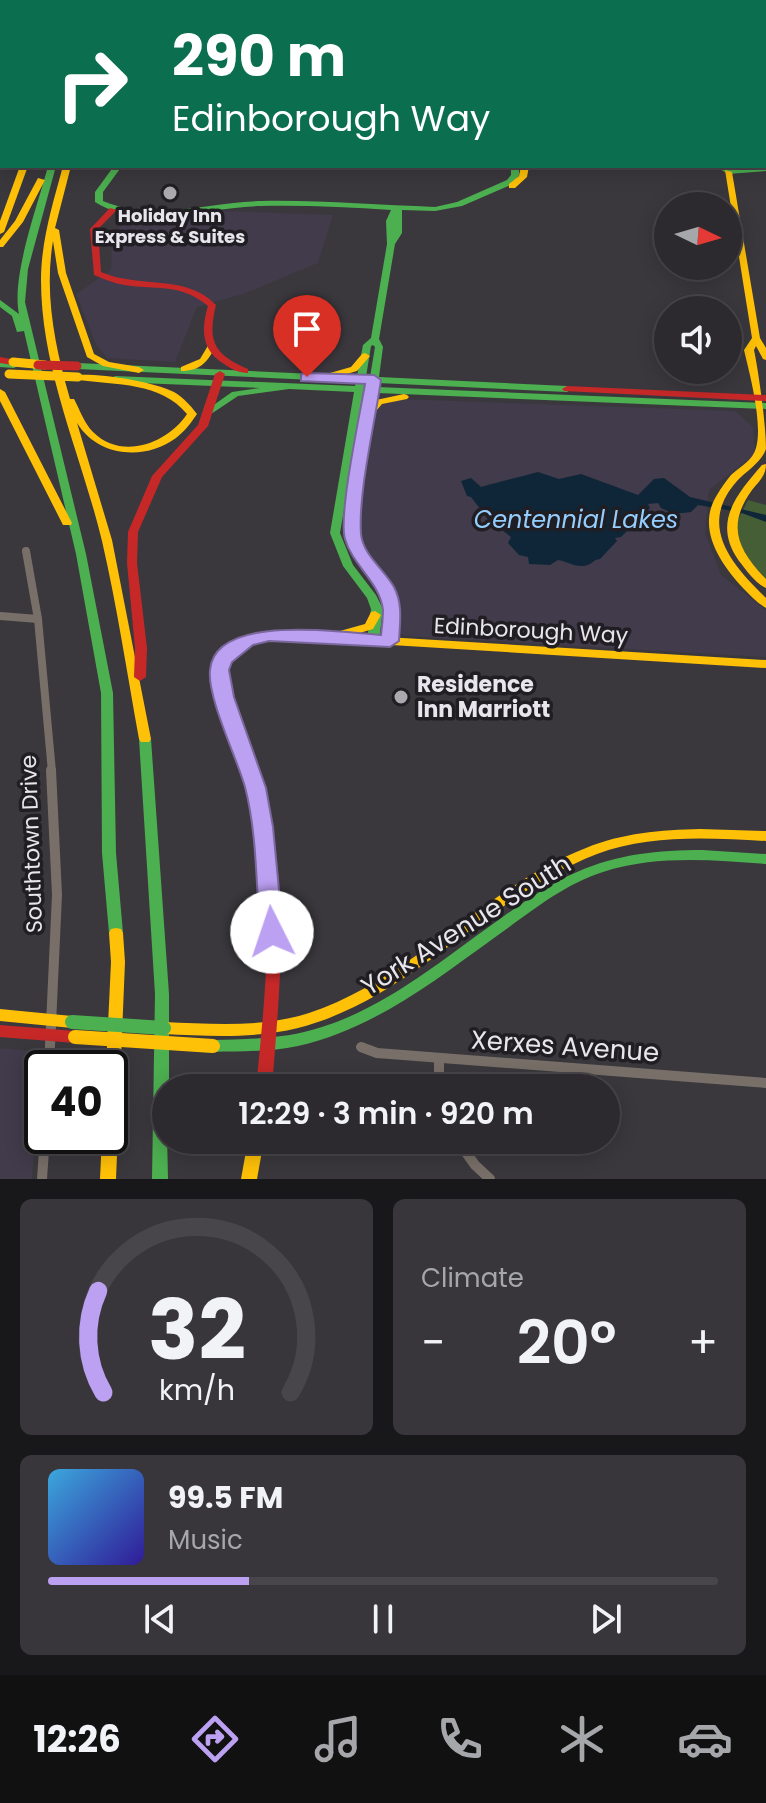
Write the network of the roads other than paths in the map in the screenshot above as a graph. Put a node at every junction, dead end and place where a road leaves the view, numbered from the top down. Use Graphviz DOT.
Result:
graph roads {
  1 [pos="23,168"];
  2 [pos="50,168"];
  3 [pos="50,168"];
  4 [pos="66,168"];
  5 [pos="117,168"];
  6 [pos="515,168"];
  7 [pos="525,168"];
  8 [pos="724,169"];
  9 [pos="766,169"];
  10 [pos="9,201"];
  11 [pos="332,208"];
  12 [pos="113,210"];
  13 [pos="396,210"];
  14 [pos="359,211"];
  15 [pos="419,211"];
  16 [pos="0,215"];
  17 [pos="52,216"];
  18 [pos="395,225"];
  19 [pos="0,232"];
  20 [pos="0,245"];
  21 [pos="0,303"];
  22 [pos="756,338"];
  23 [pos="212,348"];
  24 [pos="52,351"];
  25 [pos="372,356"];
  26 [pos="766,357"];
  27 [pos="0,362"];
  28 [pos="40,363"];
  29 [pos="9,368"];
  30 [pos="139,370"];
  31 [pos="172,371"];
  32 [pos="78,372"];
  33 [pos="265,376"];
  34 [pos="307,377"];
  35 [pos="214,378"];
  36 [pos="415,382"];
  37 [pos="366,385"];
  38 [pos="286,387"];
  39 [pos="322,389"];
  40 [pos="0,392"];
  41 [pos="428,393"];
  42 [pos="762,402"];
  43 [pos="355,412"];
  44 [pos="367,415"];
  45 [pos="206,418"];
  46 [pos="766,467"];
  47 [pos="26,551"];
  48 [pos="81,554"];
  49 [pos="766,585"];
  50 [pos="766,604"];
  51 [pos="377,612"];
  52 [pos="0,616"];
  53 [pos="38,619"];
  54 [pos="319,636"];
  55 [pos="373,640"];
  56 [pos="390,641"];
  57 [pos="766,664"];
  58 [pos="138,705"];
  59 [pos="766,836"];
  60 [pos="766,859"];
  61 [pos="0,1015"];
  62 [pos="52,1019"];
  63 [pos="269,1027"];
  64 [pos="0,1031"];
  65 [pos="51,1036"];
  66 [pos="268,1045"];
  67 [pos="361,1047"];
  68 [pos="50,1050"];
  69 [pos="439,1058"];
  70 [pos="265,1074"];
  71 [pos="439,1074"];
  72 [pos="766,1083"];
  73 [pos="44,1154"];
  74 [pos="253,1154"];
  75 [pos="467,1154"];
  76 [pos="42,1179"];
  77 [pos="108,1179"];
  78 [pos="160,1179"];
  79 [pos="249,1179"];
  80 [pos="490,1179"];
  1 -- 10 [label="main road"];
  2 -- 20 [label="main road"];
  3 -- 28 [label="main road"];
  4 -- 17 [label="main road"];
  5 -- 12 [label="main road"];
  6 -- 13 [label="main road"];
  7 -- 15 [label="main road"];
  8 -- 9 [label="main road"];
  8 -- 22 [label="main road"];
  10 -- 16 [label="main road"];
  10 -- 19 [label="main road"];
  11 -- 12 [label="main road"];
  11 -- 13 [label="main road"];
  11 -- 14 [label="main road"];
  12 -- 23 [label="main road"];
  13 -- 14 [label="main road"];
  13 -- 15 [label="main road"];
  13 -- 18 [label="main road"];
  14 -- 18 [label="main road"];
  15 -- 18 [label="main road"];
  17 -- 24 [label="main road"];
  17 -- 30 [label="main road"];
  18 -- 25 [label="main road"];
  21 -- 28 [label="main road"];
  22 -- 26 [label="main road"];
  22 -- 42 [label="main road"];
  23 -- 31 [label="main road"];
  23 -- 33 [label="main road"];
  23 -- 35 [label="main road"];
  24 -- 32 [label="main road"];
  24 -- 58 [label="main road"];
  25 -- 34 [label="main road"];
  25 -- 36 [label="main road"];
  25 -- 37 [label="main road"];
  27 -- 29 [label="main road"];
  28 -- 29 [label="main road, bridge"];
  28 -- 32 [label="main road, bridge"];
  28 -- 48 [label="main road"];
  29 -- 32 [label="main road, bridge"];
  30 -- 31 [label="main road"];
  30 -- 32 [label="main road"];
  31 -- 35 [label="main road"];
  32 -- 35 [label="main road"];
  33 -- 34 [label="main road"];
  33 -- 35 [label="main road"];
  34 -- 37 [label="main road"];
  35 -- 38 [label="main road"];
  35 -- 45 [label="main road"];
  36 -- 37 [label="main road"];
  36 -- 42 [label="main road"];
  37 -- 39 [label="main road"];
  37 -- 41 [label="main road"];
  37 -- 43 [label="main road"];
  37 -- 44 [label="main road"];
  38 -- 39 [label="main road"];
  38 -- 45 [label="main road"];
  39 -- 43 [label="main road"];
  40 -- 48 [label="main road"];
  41 -- 42 [label="main road"];
  41 -- 44 [label="main road"];
  42 -- 50 [label="main road"];
  43 -- 51 [label="main road"];
  44 -- 56 [label="main road"];
  45 -- 58 [label="main road"];
  46 -- 49 [label="main road"];
  47 -- 53 [label="street, Southtown Drive"];
  48 -- 77 [label="main road"];
  51 -- 54 [label="main road"];
  51 -- 55 [label="main road"];
  52 -- 53 [label="street"];
  53 -- 62 [label="street, Southtown Drive"];
  54 -- 55 [label="main road, Edinborough Way"];
  54 -- 63 [label="main road, Edinborough Way"];
  55 -- 56 [label="main road, Edinborough Way"];
  56 -- 57 [label="main road, Edinborough Way"];
  58 -- 78 [label="main road"];
  59 -- 63 [label="main road, York Avenue South"];
  60 -- 66 [label="main road, York Avenue South"];
  61 -- 62 [label="main road"];
  62 -- 63 [label="main road, bridge"];
  62 -- 65 [label="street, Southtown Drive"];
  63 -- 66 [label="main road"];
  64 -- 65 [label="main road, York Avenue South"];
  65 -- 66 [label="main road, York Avenue South, bridge"];
  65 -- 68 [label="street, Southtown Drive"];
  66 -- 70 [label="main road"];
  67 -- 69 [label="street, Xerxes Avenue"];
  69 -- 71 [label="street"];
  69 -- 72 [label="street, Xerxes Avenue"];
  73 -- 76 [label="street"];
  74 -- 79 [label="main road"];
  75 -- 80 [label="street"];
}
